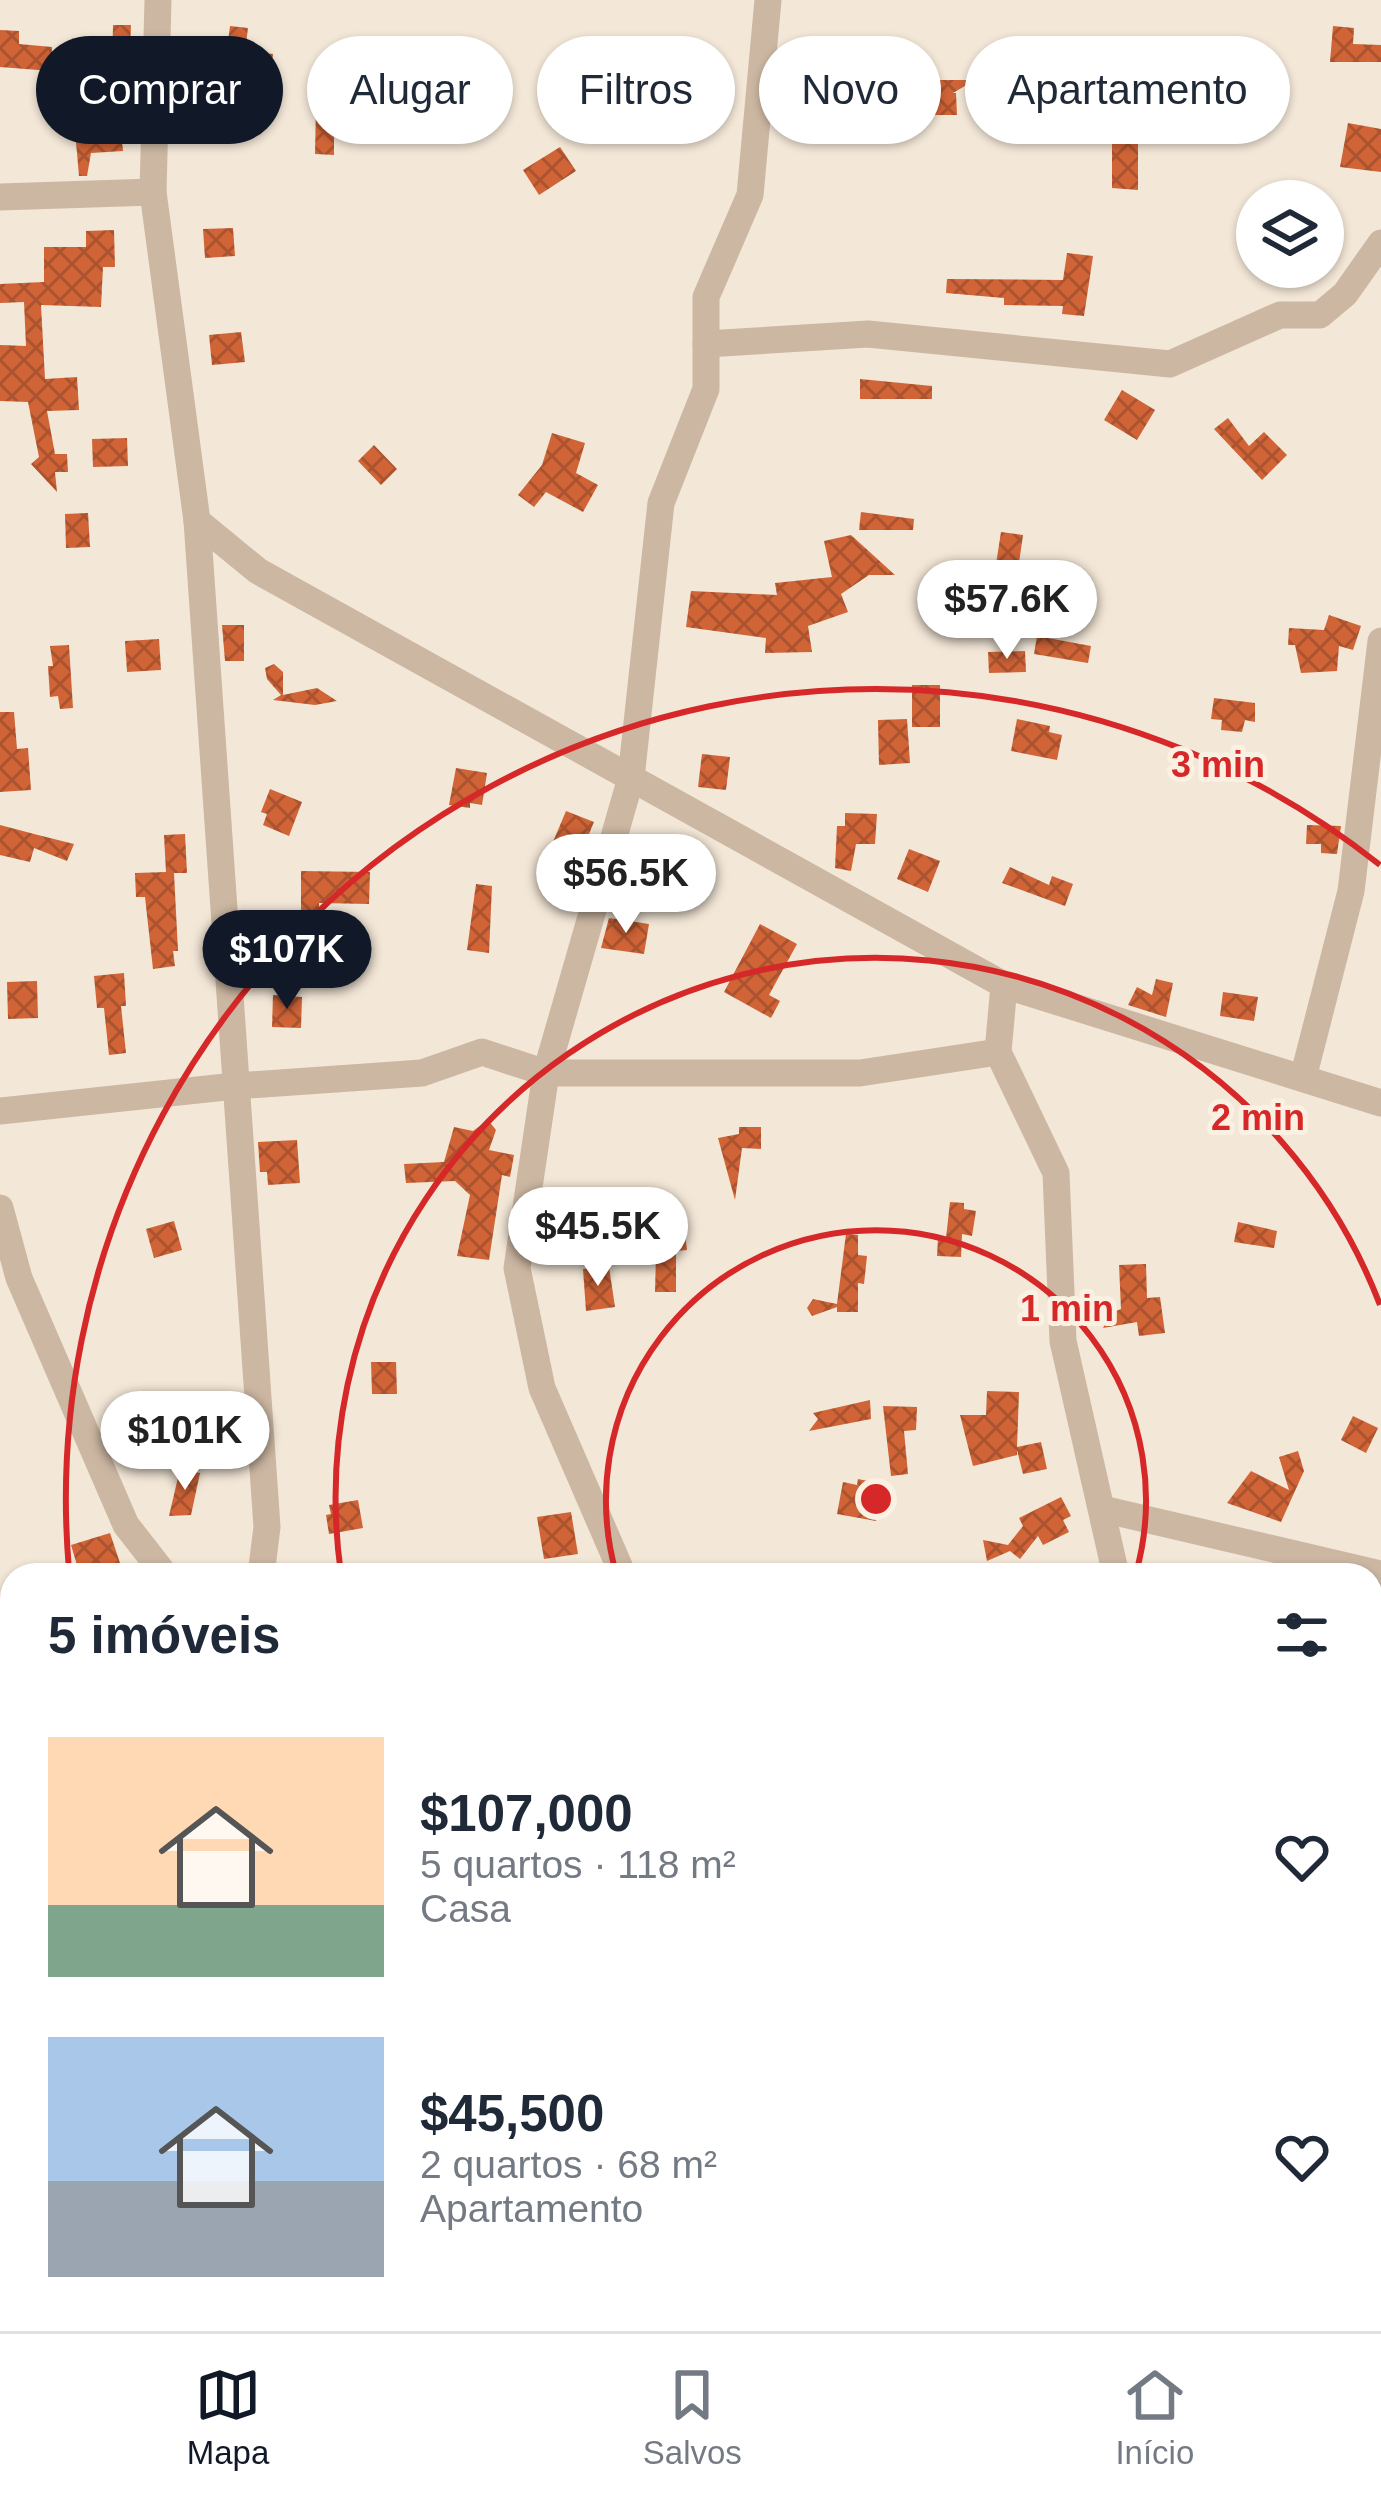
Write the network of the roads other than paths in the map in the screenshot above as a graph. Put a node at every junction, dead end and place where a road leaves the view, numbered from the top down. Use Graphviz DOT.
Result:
graph roads {
  1 [pos="158,0"];
  2 [pos="768,0"];
  3 [pos="153,192"];
  4 [pos="0,196"];
  5 [pos="1381,243"];
  6 [pos="706,344"];
  7 [pos="197,521"];
  8 [pos="1381,641"];
  9 [pos="631,778"];
  10 [pos="1004,985"];
  11 [pos="998,1052"];
  12 [pos="546,1073"];
  13 [pos="1303,1078"];
  14 [pos="235,1085"];
  15 [pos="1381,1103"];
  16 [pos="0,1111"];
  17 [pos="0,1208"];
  18 [pos="1102,1509"];
  19 [pos="155,1563"];
  20 [pos="262,1563"];
  21 [pos="618,1563"];
  22 [pos="1113,1563"];
  23 [pos="1334,1563"];
  1 -- 3 [label="street"];
  2 -- 6 [label="street"];
  3 -- 4 [label="street"];
  3 -- 7 [label="street"];
  5 -- 6 [label="street"];
  6 -- 9 [label="street"];
  7 -- 9 [label="street"];
  7 -- 14 [label="street"];
  8 -- 13 [label="street"];
  9 -- 10 [label="street"];
  9 -- 12 [label="street"];
  10 -- 11 [label="street"];
  10 -- 13 [label="street"];
  11 -- 12 [label="street"];
  11 -- 18 [label="street"];
  12 -- 14 [label="street"];
  12 -- 21 [label="street"];
  13 -- 15 [label="street"];
  14 -- 16 [label="street"];
  14 -- 20 [label="street"];
  17 -- 19 [label="street"];
  18 -- 22 [label="street"];
  18 -- 23 [label="street"];
}
